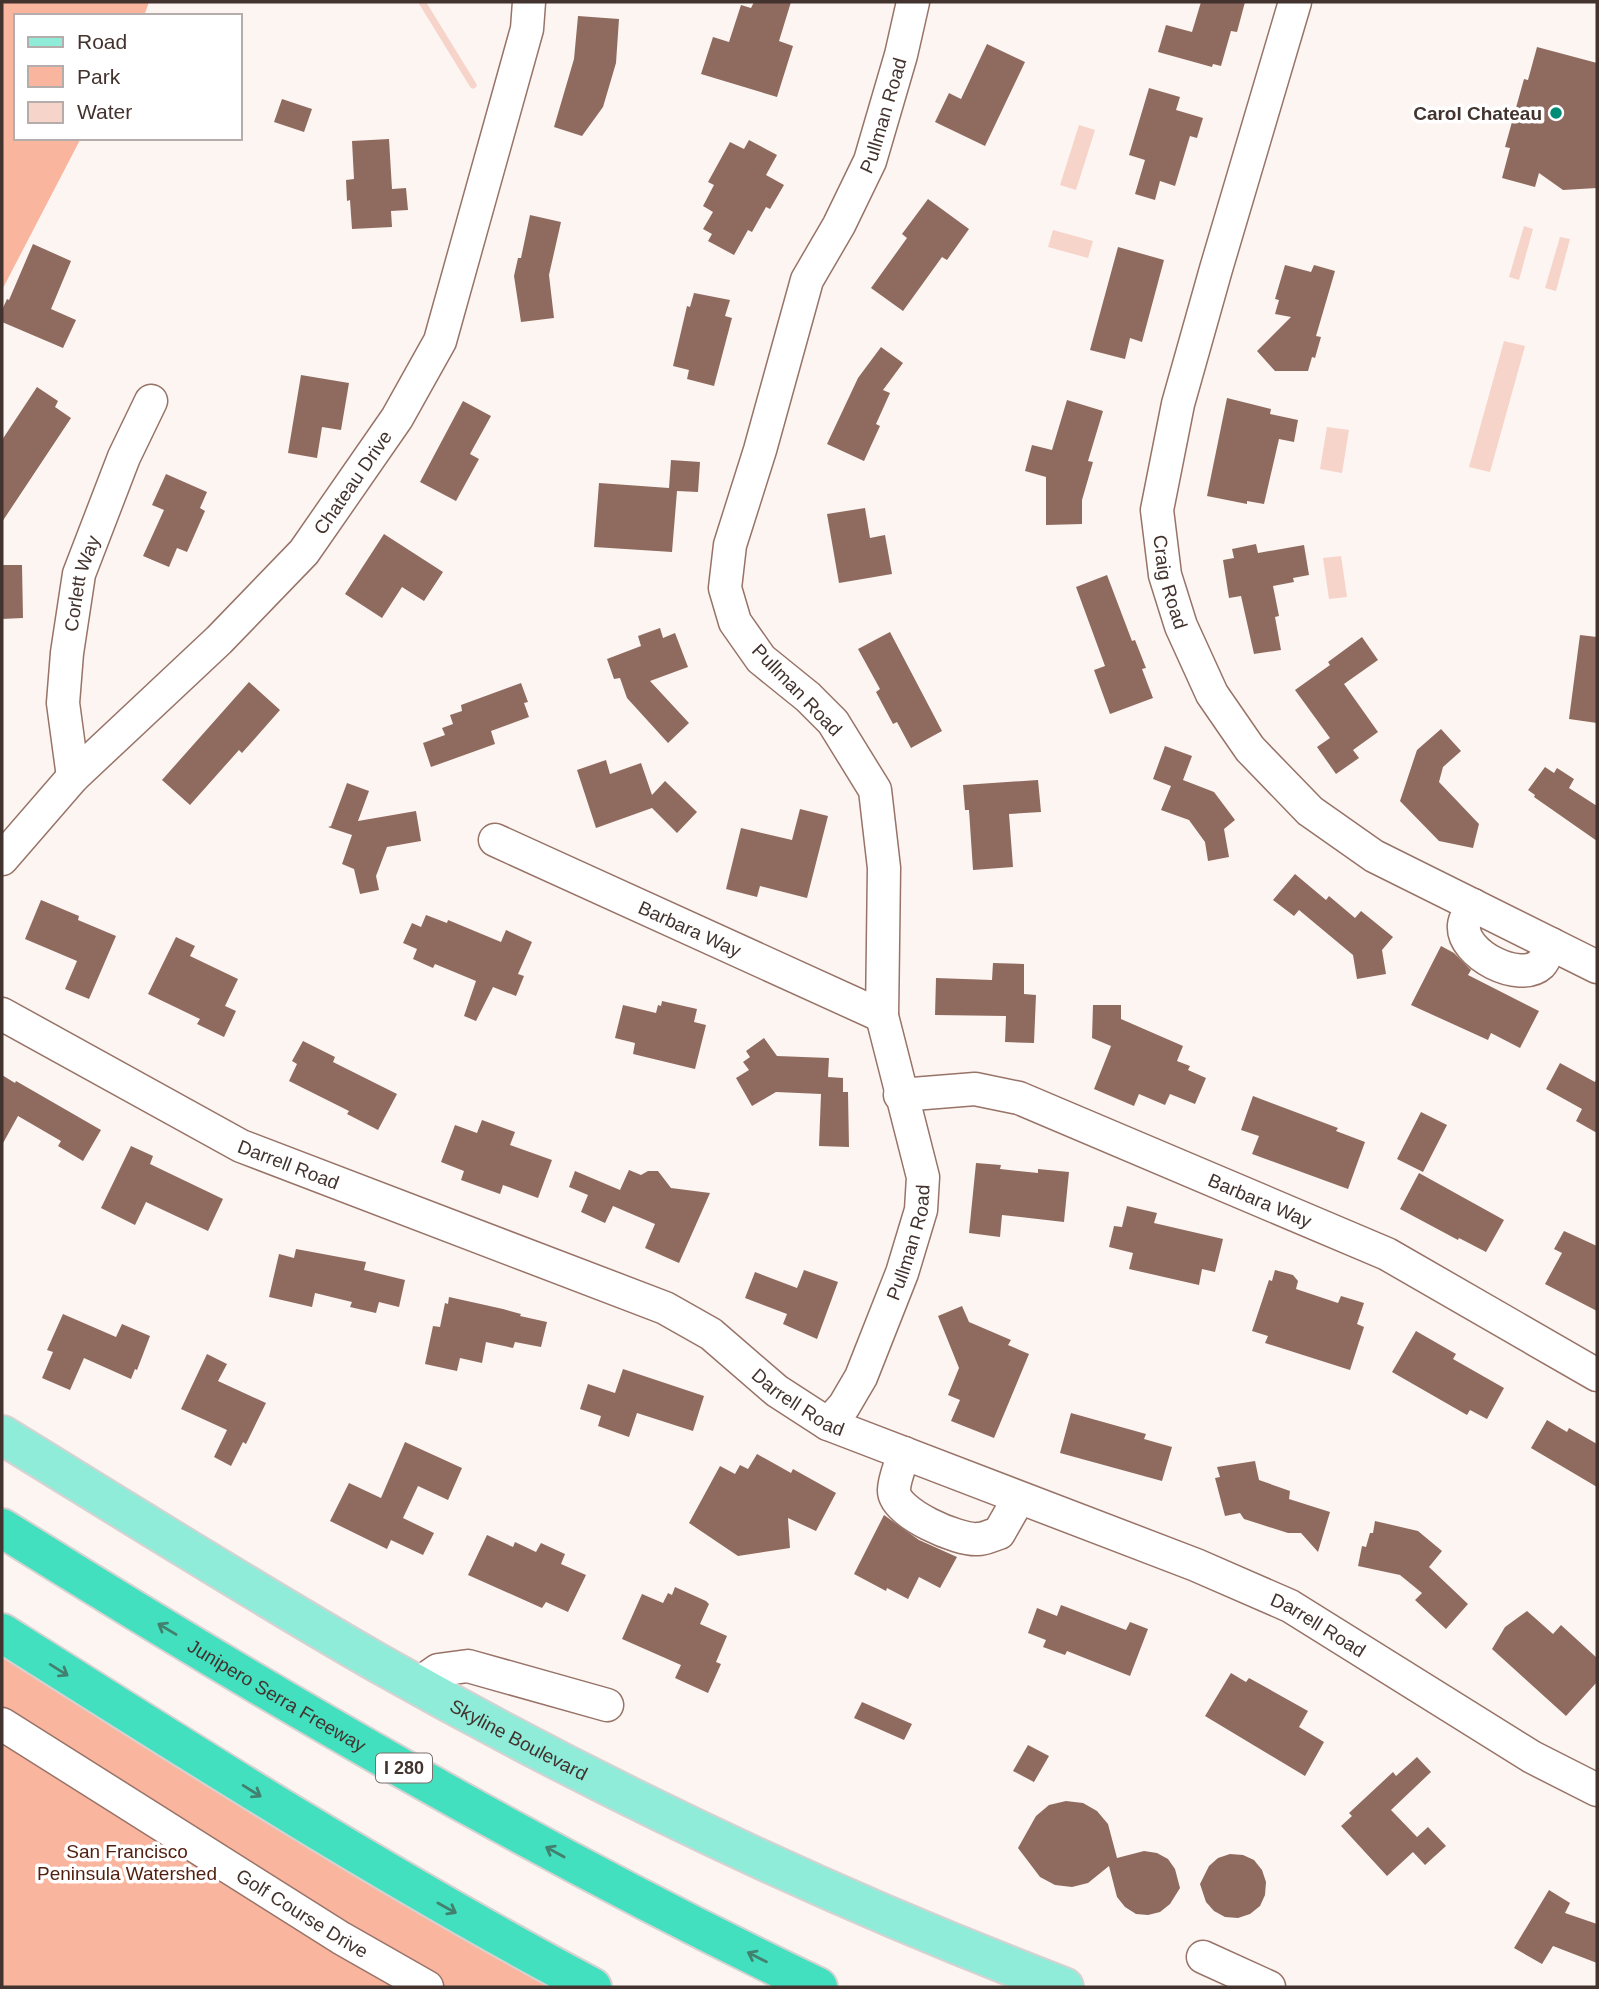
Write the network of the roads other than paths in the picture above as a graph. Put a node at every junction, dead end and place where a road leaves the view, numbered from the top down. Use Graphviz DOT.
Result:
graph roads {
  1 [pos="529,2"];
  2 [pos="913,2"];
  3 [pos="1295,2"];
  4 [pos="151,401"];
  5 [pos="73,776"];
  6 [pos="495,840"];
  7 [pos="2,859"];
  8 [pos="1473,905"];
  9 [pos="1551,944"];
  10 [pos="1597,967"];
  11 [pos="2,1014"];
  12 [pos="882,1016"];
  13 [pos="900,1094"];
  14 [pos="1597,1375"];
  15 [pos="828,1424"];
  16 [pos="2,1435"];
  17 [pos="904,1453"];
  18 [pos="1019,1498"];
  19 [pos="2,1528"];
  20 [pos="2,1633"];
  21 [pos="418,1684"];
  22 [pos="607,1704"];
  23 [pos="2,1724"];
  24 [pos="1597,1790"];
  25 [pos="1203,1957"];
  26 [pos="427,1987"];
  27 [pos="592,1987"];
  28 [pos="818,1987"];
  29 [pos="1064,1987"];
  30 [pos="1269,1987"];
  1 -- 5 [label="street, Chateau Drive"];
  2 -- 12 [label="street, Pullman Road"];
  3 -- 8 [label="street, Craig Road"];
  4 -- 5 [label="street, Corlett Way"];
  5 -- 7 [label="street, Chateau Drive"];
  6 -- 12 [label="street, Barbara Way"];
  8 -- 9 [label="street, Craig Road"];
  8 -- 9 [label="street"];
  9 -- 10 [label="street, Craig Road"];
  11 -- 15 [label="street, Darrell Road"];
  12 -- 13 [label="street, Pullman Road"];
  13 -- 14 [label="street, Barbara Way"];
  13 -- 15 [label="street, Pullman Road"];
  15 -- 17 [label="street, Darrell Road"];
  16 -- 21 [label="main road, Skyline Boulevard"];
  17 -- 18 [label="street, Darrell Road"];
  17 -- 18 [label="street"];
  18 -- 24 [label="street, Darrell Road"];
  28 -- 19 [label="highway, Junipero Serra Freeway / I 280, one-way"];
  20 -- 27 [label="highway, one-way"];
  21 -- 22 [label="street"];
  21 -- 29 [label="main road, Skyline Boulevard"];
  23 -- 26 [label="street, Golf Course Drive"];
  25 -- 30 [label="street"];
}
